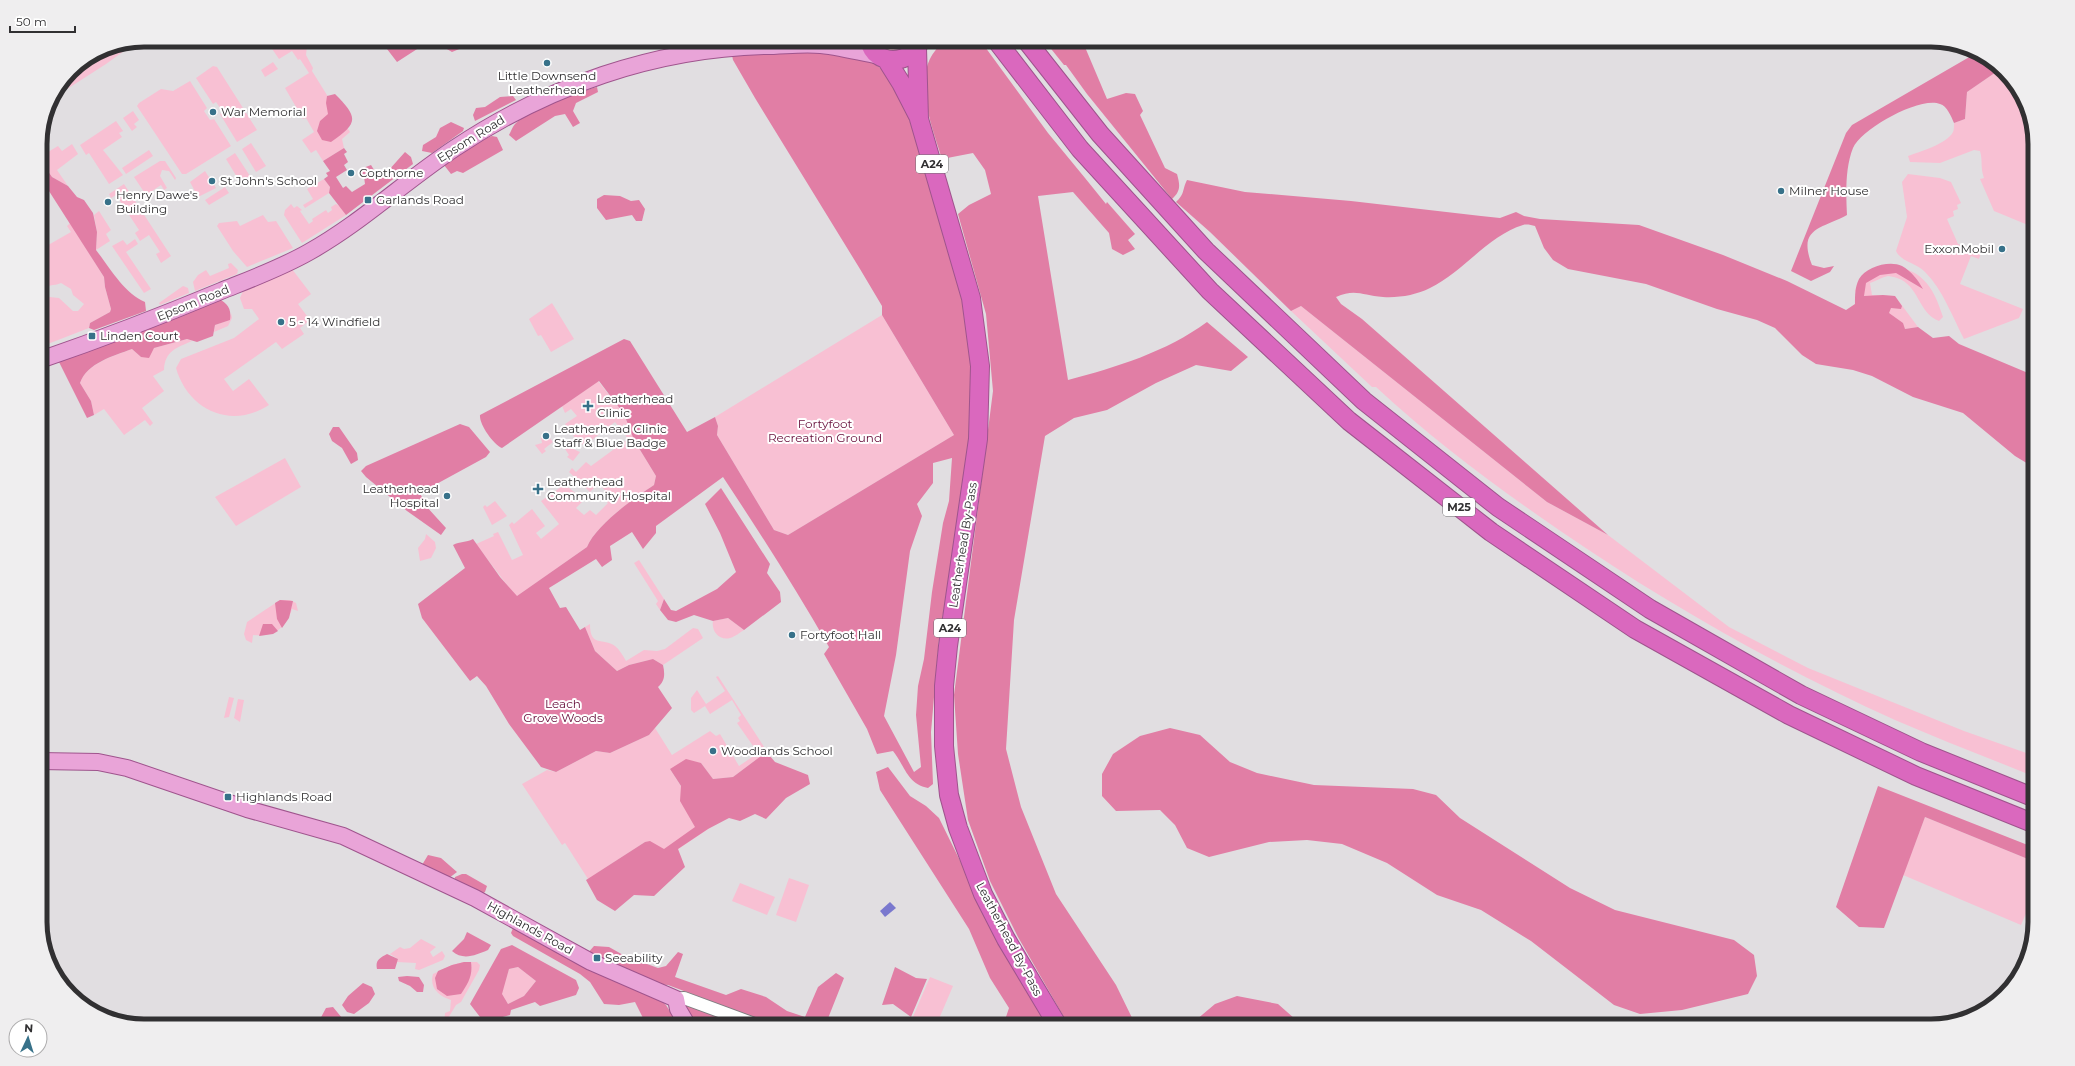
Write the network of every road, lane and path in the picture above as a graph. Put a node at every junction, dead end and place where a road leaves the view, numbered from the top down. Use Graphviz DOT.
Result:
graph roads {
  1 [pos="739,47"];
  2 [pos="830,47"];
  3 [pos="872,47"];
  4 [pos="918,47"];
  5 [pos="921,47"];
  6 [pos="1001,47"];
  7 [pos="1032,47"];
  8 [pos="883,58"];
  9 [pos="919,118"];
  10 [pos="47,358"];
  11 [pos="47,761"];
  12 [pos="2028,795"];
  13 [pos="2028,821"];
  14 [pos="676,999"];
  15 [pos="684,1019"];
  16 [pos="741,1019"];
  17 [pos="1054,1019"];
  1 -- 10 [label="main road, Epsom Road"];
  2 -- 8 [label="main road, Epsom Road"];
  3 -- 8 [label="highway, Leatherhead By-Pass"];
  4 -- 8 [label="highway"];
  5 -- 9 [label="highway, Leatherhead By-Pass"];
  6 -- 13 [label="highway, M25"];
  7 -- 12 [label="highway, M25"];
  8 -- 9 [label="highway, Leatherhead By-Pass"];
  9 -- 17 [label="highway, Leatherhead By-Pass / A24"];
  11 -- 14 [label="main road, Highlands Road"];
  14 -- 15 [label="main road"];
  14 -- 16 [label="street"];
}
